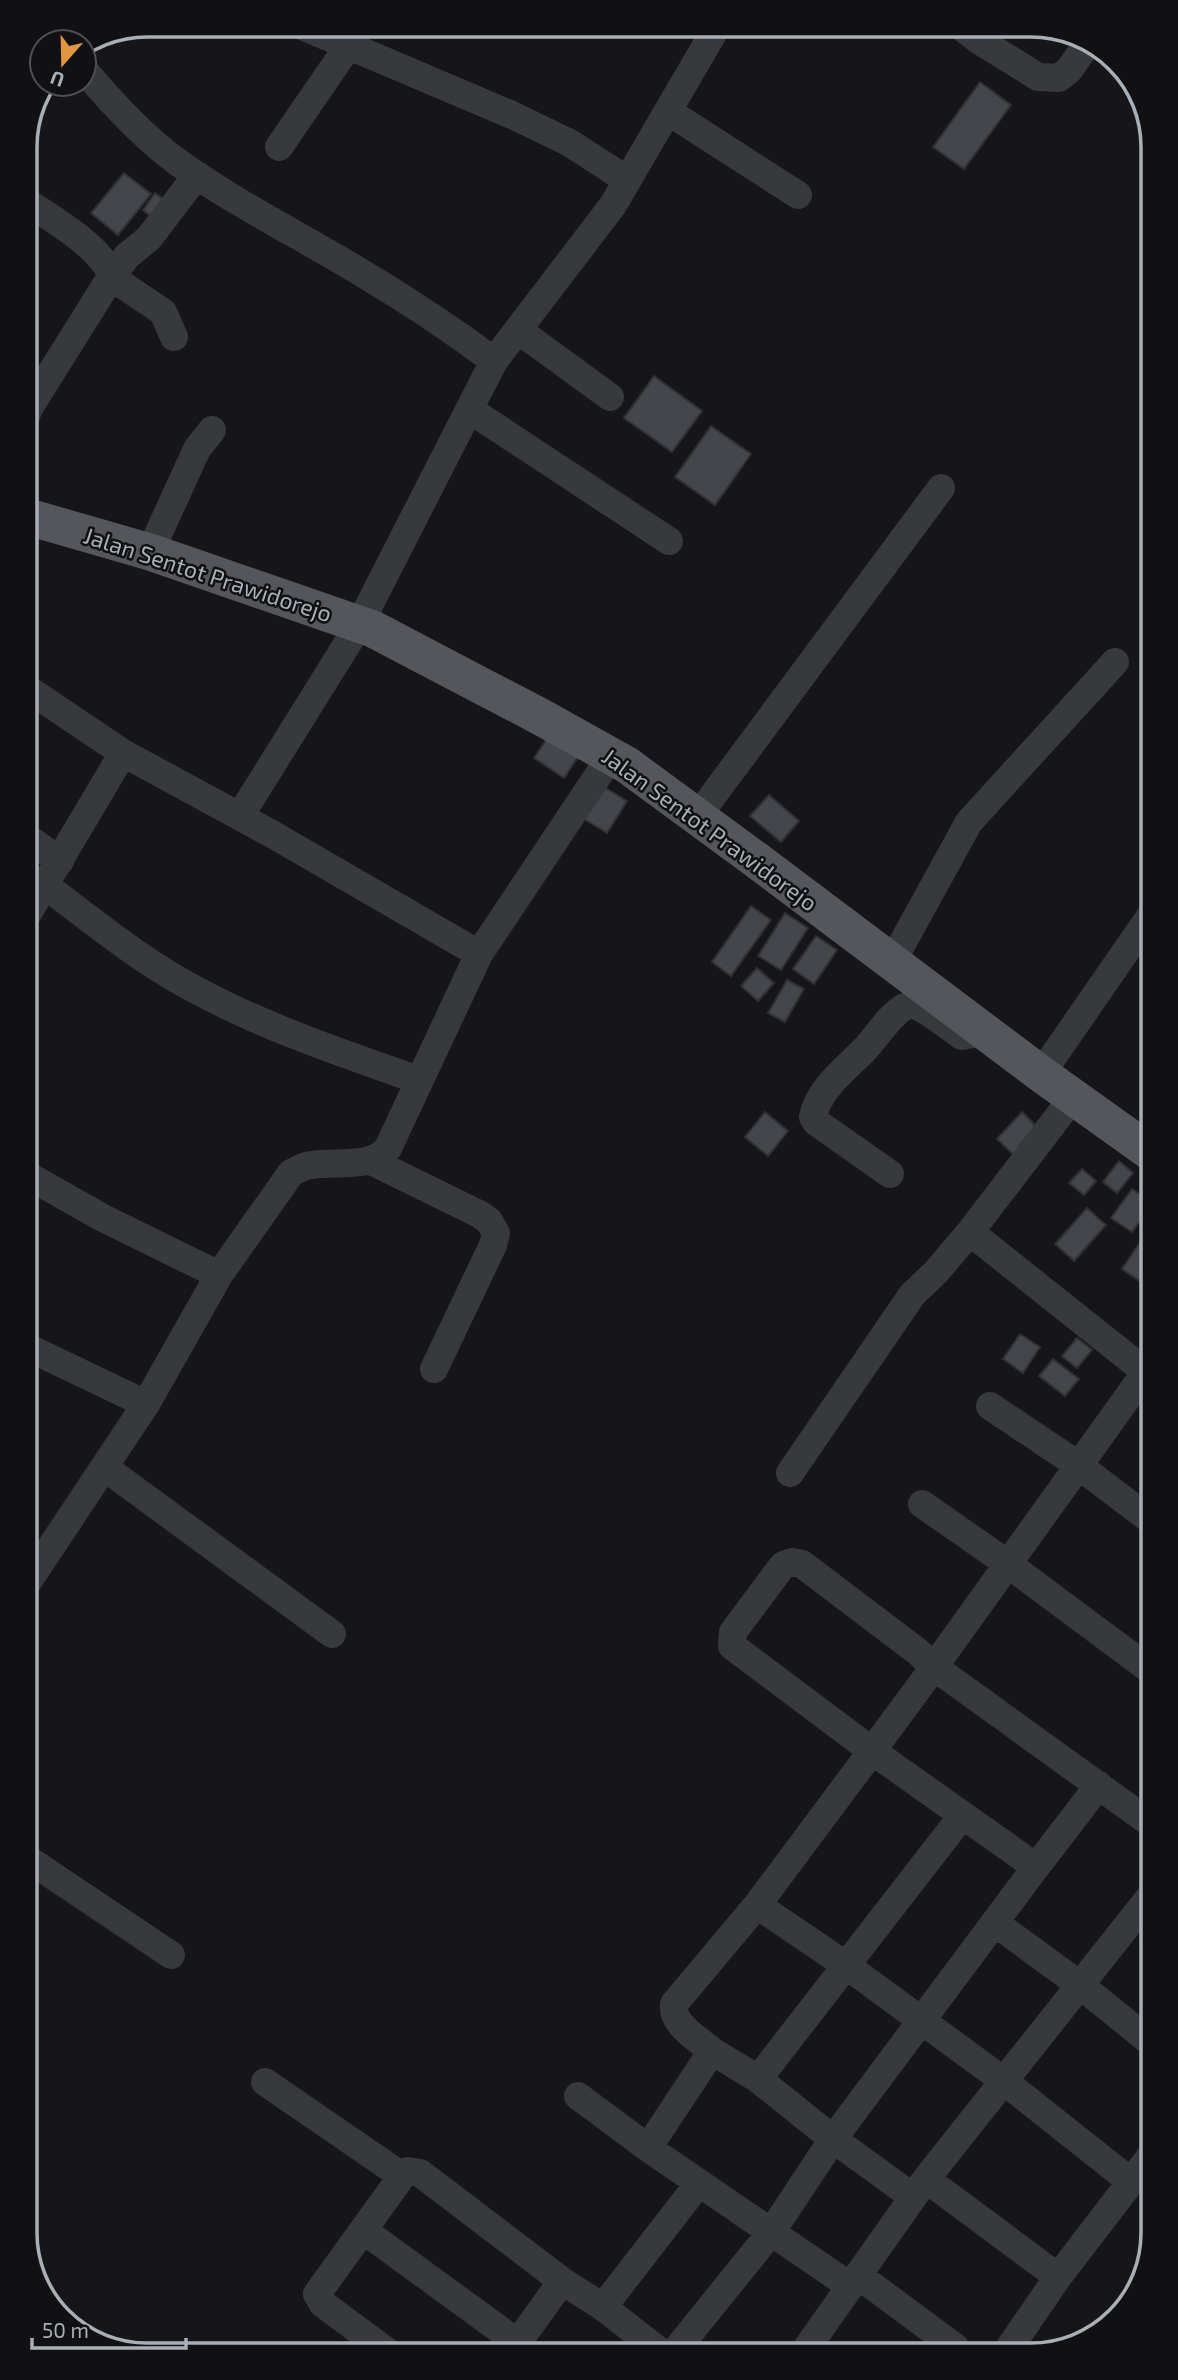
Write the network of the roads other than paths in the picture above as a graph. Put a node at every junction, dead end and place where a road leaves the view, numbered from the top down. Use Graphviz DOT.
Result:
graph roads {
  1 [pos="353,37"];
  2 [pos="358,37"];
  3 [pos="711,37"];
  4 [pos="975,37"];
  5 [pos="1083,50"];
  6 [pos="98,86"];
  7 [pos="669,112"];
  8 [pos="279,147"];
  9 [pos="197,175"];
  10 [pos="628,180"];
  11 [pos="798,195"];
  12 [pos="37,209"];
  13 [pos="111,276"];
  14 [pos="517,330"];
  15 [pos="174,337"];
  16 [pos="495,361"];
  17 [pos="37,395"];
  18 [pos="610,397"];
  19 [pos="470,410"];
  20 [pos="212,430"];
  21 [pos="941,488"];
  22 [pos="37,519"];
  23 [pos="669,541"];
  24 [pos="150,552"];
  25 [pos="359,625"];
  26 [pos="1115,662"];
  27 [pos="37,695"];
  28 [pos="123,753"];
  29 [pos="611,756"];
  30 [pos="240,816"];
  31 [pos="697,817"];
  32 [pos="37,845"];
  33 [pos="60,861"];
  34 [pos="46,886"];
  35 [pos="37,900"];
  36 [pos="1141,929"];
  37 [pos="479,954"];
  38 [pos="892,962"];
  39 [pos="984,1031"];
  40 [pos="1041,1074"];
  41 [pos="418,1080"];
  42 [pos="1074,1096"];
  43 [pos="1141,1145"];
  44 [pos="371,1161"];
  45 [pos="890,1174"];
  46 [pos="37,1181"];
  47 [pos="970,1232"];
  48 [pos="219,1275"];
  49 [pos="37,1352"];
  50 [pos="1141,1360"];
  51 [pos="434,1369"];
  52 [pos="1141,1379"];
  53 [pos="146,1404"];
  54 [pos="990,1406"];
  55 [pos="1078,1465"];
  56 [pos="104,1467"];
  57 [pos="790,1473"];
  58 [pos="922,1504"];
  59 [pos="1141,1513"];
  60 [pos="1008,1564"];
  61 [pos="37,1567"];
  62 [pos="332,1634"];
  63 [pos="1141,1663"];
  64 [pos="934,1667"];
  65 [pos="872,1751"];
  66 [pos="1098,1785"];
  67 [pos="962,1816"];
  68 [pos="1141,1816"];
  69 [pos="37,1866"];
  70 [pos="1036,1867"];
  71 [pos="757,1905"];
  72 [pos="1141,1908"];
  73 [pos="995,1923"];
  74 [pos="171,1955"];
  75 [pos="847,1966"];
  76 [pos="1080,1985"];
  77 [pos="921,2020"];
  78 [pos="1141,2034"];
  79 [pos="712,2051"];
  80 [pos="758,2079"];
  81 [pos="1004,2081"];
  82 [pos="265,2082"];
  83 [pos="578,2096"];
  84 [pos="833,2138"];
  85 [pos="648,2148"];
  86 [pos="1141,2168"];
  87 [pos="402,2176"];
  88 [pos="1130,2182"];
  89 [pos="699,2183"];
  90 [pos="920,2188"];
  91 [pos="363,2230"];
  92 [pos="772,2231"];
  93 [pos="1058,2277"];
  94 [pos="562,2281"];
  95 [pos="855,2281"];
  96 [pos="603,2307"];
  97 [pos="376,2343"];
  98 [pos="509,2343"];
  99 [pos="517,2343"];
  100 [pos="649,2343"];
  101 [pos="682,2343"];
  102 [pos="810,2343"];
  103 [pos="949,2343"];
  104 [pos="1013,2343"];
  1 -- 8 [label="street"];
  2 -- 10 [label="street"];
  3 -- 7 [label="street"];
  4 -- 5 [label="street"];
  6 -- 9 [label="street"];
  7 -- 10 [label="street"];
  7 -- 11 [label="street"];
  9 -- 13 [label="street"];
  9 -- 16 [label="street"];
  10 -- 14 [label="street"];
  12 -- 13 [label="street"];
  13 -- 15 [label="street"];
  13 -- 17 [label="street"];
  14 -- 16 [label="street"];
  14 -- 18 [label="street"];
  16 -- 19 [label="street"];
  19 -- 23 [label="street"];
  19 -- 25 [label="street"];
  20 -- 24 [label="street"];
  21 -- 31 [label="street"];
  22 -- 24 [label="main road, Jalan Sentot Prawidorejo"];
  24 -- 25 [label="main road, Jalan Sentot Prawidorejo"];
  25 -- 29 [label="main road, Jalan Sentot Prawidorejo"];
  25 -- 30 [label="street"];
  26 -- 38 [label="street"];
  27 -- 28 [label="street"];
  28 -- 30 [label="street"];
  28 -- 33 [label="street"];
  29 -- 31 [label="main road, Jalan Sentot Prawidorejo"];
  29 -- 37 [label="street"];
  30 -- 37 [label="street"];
  31 -- 38 [label="main road, Jalan Sentot Prawidorejo"];
  32 -- 33 [label="street"];
  33 -- 34 [label="street"];
  34 -- 35 [label="street"];
  34 -- 41 [label="street"];
  36 -- 40 [label="street"];
  37 -- 41 [label="street"];
  38 -- 39 [label="main road, Jalan Sentot Prawidorejo"];
  39 -- 40 [label="main road, Jalan Sentot Prawidorejo"];
  39 -- 45 [label="street"];
  40 -- 42 [label="main road, Jalan Sentot Prawidorejo"];
  41 -- 44 [label="street"];
  42 -- 43 [label="main road, Jalan Sentot Prawidorejo"];
  42 -- 47 [label="street"];
  44 -- 48 [label="street"];
  44 -- 51 [label="street"];
  46 -- 48 [label="street"];
  47 -- 50 [label="street"];
  47 -- 57 [label="street"];
  48 -- 53 [label="street"];
  49 -- 53 [label="street"];
  52 -- 55 [label="street"];
  53 -- 56 [label="street"];
  54 -- 55 [label="street"];
  55 -- 59 [label="street"];
  55 -- 60 [label="street"];
  56 -- 61 [label="street"];
  56 -- 62 [label="street"];
  58 -- 60 [label="street"];
  60 -- 63 [label="street"];
  60 -- 64 [label="street"];
  64 -- 65 [label="street"];
  64 -- 65 [label="street"];
  64 -- 66 [label="street"];
  65 -- 67 [label="street"];
  65 -- 71 [label="street"];
  66 -- 68 [label="street"];
  66 -- 70 [label="street"];
  67 -- 70 [label="street"];
  67 -- 75 [label="street"];
  69 -- 74 [label="street"];
  70 -- 73 [label="street"];
  71 -- 75 [label="street"];
  71 -- 79 [label="street"];
  72 -- 76 [label="street"];
  73 -- 76 [label="street"];
  73 -- 77 [label="street"];
  75 -- 77 [label="street"];
  75 -- 80 [label="street"];
  76 -- 78 [label="street"];
  76 -- 81 [label="street"];
  77 -- 81 [label="street"];
  77 -- 84 [label="street"];
  79 -- 80 [label="street"];
  79 -- 85 [label="street"];
  80 -- 84 [label="street"];
  81 -- 88 [label="street"];
  81 -- 90 [label="street"];
  82 -- 87 [label="street"];
  83 -- 85 [label="street"];
  84 -- 90 [label="street"];
  84 -- 92 [label="street"];
  85 -- 89 [label="street"];
  86 -- 88 [label="street"];
  87 -- 91 [label="street"];
  87 -- 94 [label="street"];
  88 -- 93 [label="street"];
  89 -- 92 [label="street"];
  89 -- 96 [label="street"];
  90 -- 93 [label="street"];
  90 -- 95 [label="street"];
  91 -- 97 [label="street"];
  91 -- 98 [label="street"];
  92 -- 95 [label="street"];
  92 -- 101 [label="street"];
  93 -- 104 [label="street"];
  94 -- 96 [label="street"];
  94 -- 99 [label="street"];
  95 -- 102 [label="street"];
  95 -- 103 [label="street"];
  96 -- 100 [label="street"];
}
